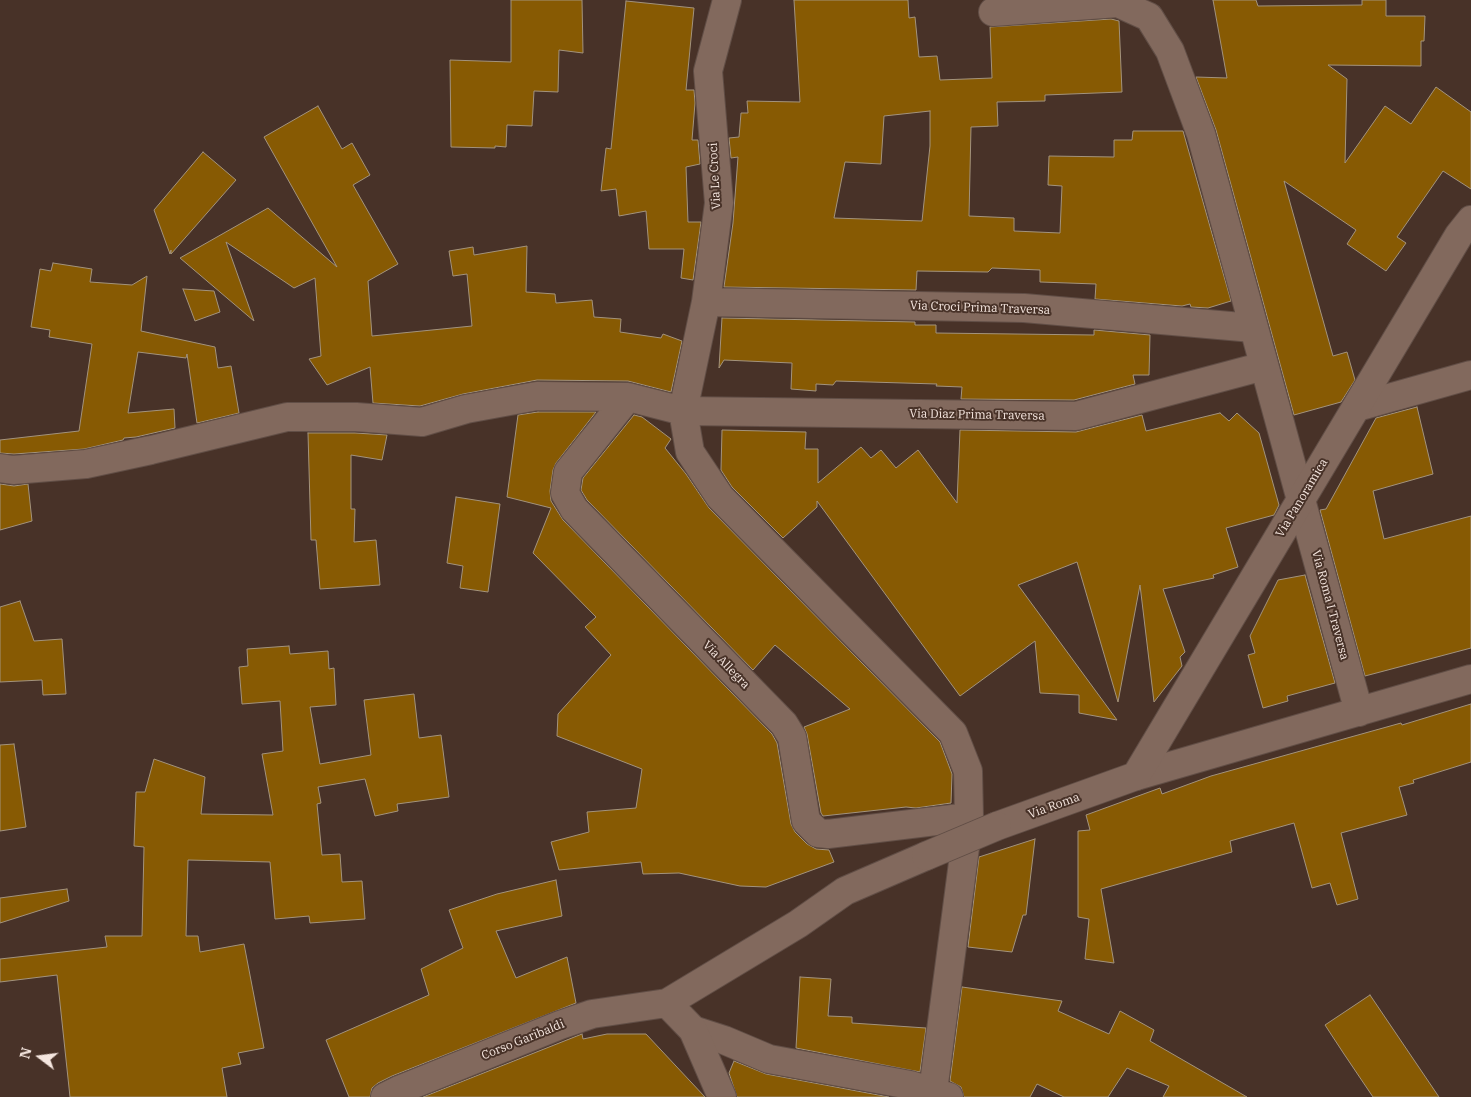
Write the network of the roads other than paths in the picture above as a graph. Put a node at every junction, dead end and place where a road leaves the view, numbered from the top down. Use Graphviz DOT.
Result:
graph roads {
  1 [pos="726,0"];
  2 [pos="993,12"];
  3 [pos="1471,220"];
  4 [pos="706,302"];
  5 [pos="1253,328"];
  6 [pos="1264,366"];
  7 [pos="1471,376"];
  8 [pos="628,397"];
  9 [pos="1357,406"];
  10 [pos="683,411"];
  11 [pos="0,468"];
  12 [pos="1302,498"];
  13 [pos="1471,679"];
  14 [pos="1359,712"];
  15 [pos="1136,776"];
  16 [pos="969,816"];
  17 [pos="667,1004"];
  18 [pos="693,1030"];
  19 [pos="941,1094"];
  20 [pos="385,1097"];
  21 [pos="722,1097"];
  1 -- 4 [label="street, Via Le Croci"];
  2 -- 5 [label="street, Via Roma I Traversa"];
  3 -- 9 [label="street, Via Panoramica"];
  4 -- 5 [label="street, Via Croci Prima Traversa"];
  4 -- 10 [label="street, Via Le Croci"];
  5 -- 6 [label="street, Via Roma I Traversa"];
  6 -- 10 [label="street, Via Diaz Prima Traversa"];
  6 -- 12 [label="street, Via Roma I Traversa"];
  7 -- 9 [label="street"];
  8 -- 10 [label="street, Via Diaz Prima Traversa"];
  8 -- 11 [label="street, Via Diaz Prima Traversa"];
  8 -- 16 [label="street, Via Allegra"];
  9 -- 12 [label="street, Via Panoramica"];
  10 -- 16 [label="street"];
  12 -- 14 [label="street, Via Roma I Traversa"];
  12 -- 15 [label="street, Via Panoramica"];
  13 -- 14 [label="street, Via Roma"];
  14 -- 15 [label="street, Via Roma"];
  15 -- 17 [label="street, Via Roma, bridge"];
  16 -- 19 [label="street"];
  17 -- 18 [label="street"];
  17 -- 20 [label="street, Corso Garibaldi"];
  18 -- 19 [label="street"];
  18 -- 21 [label="street"];
}
